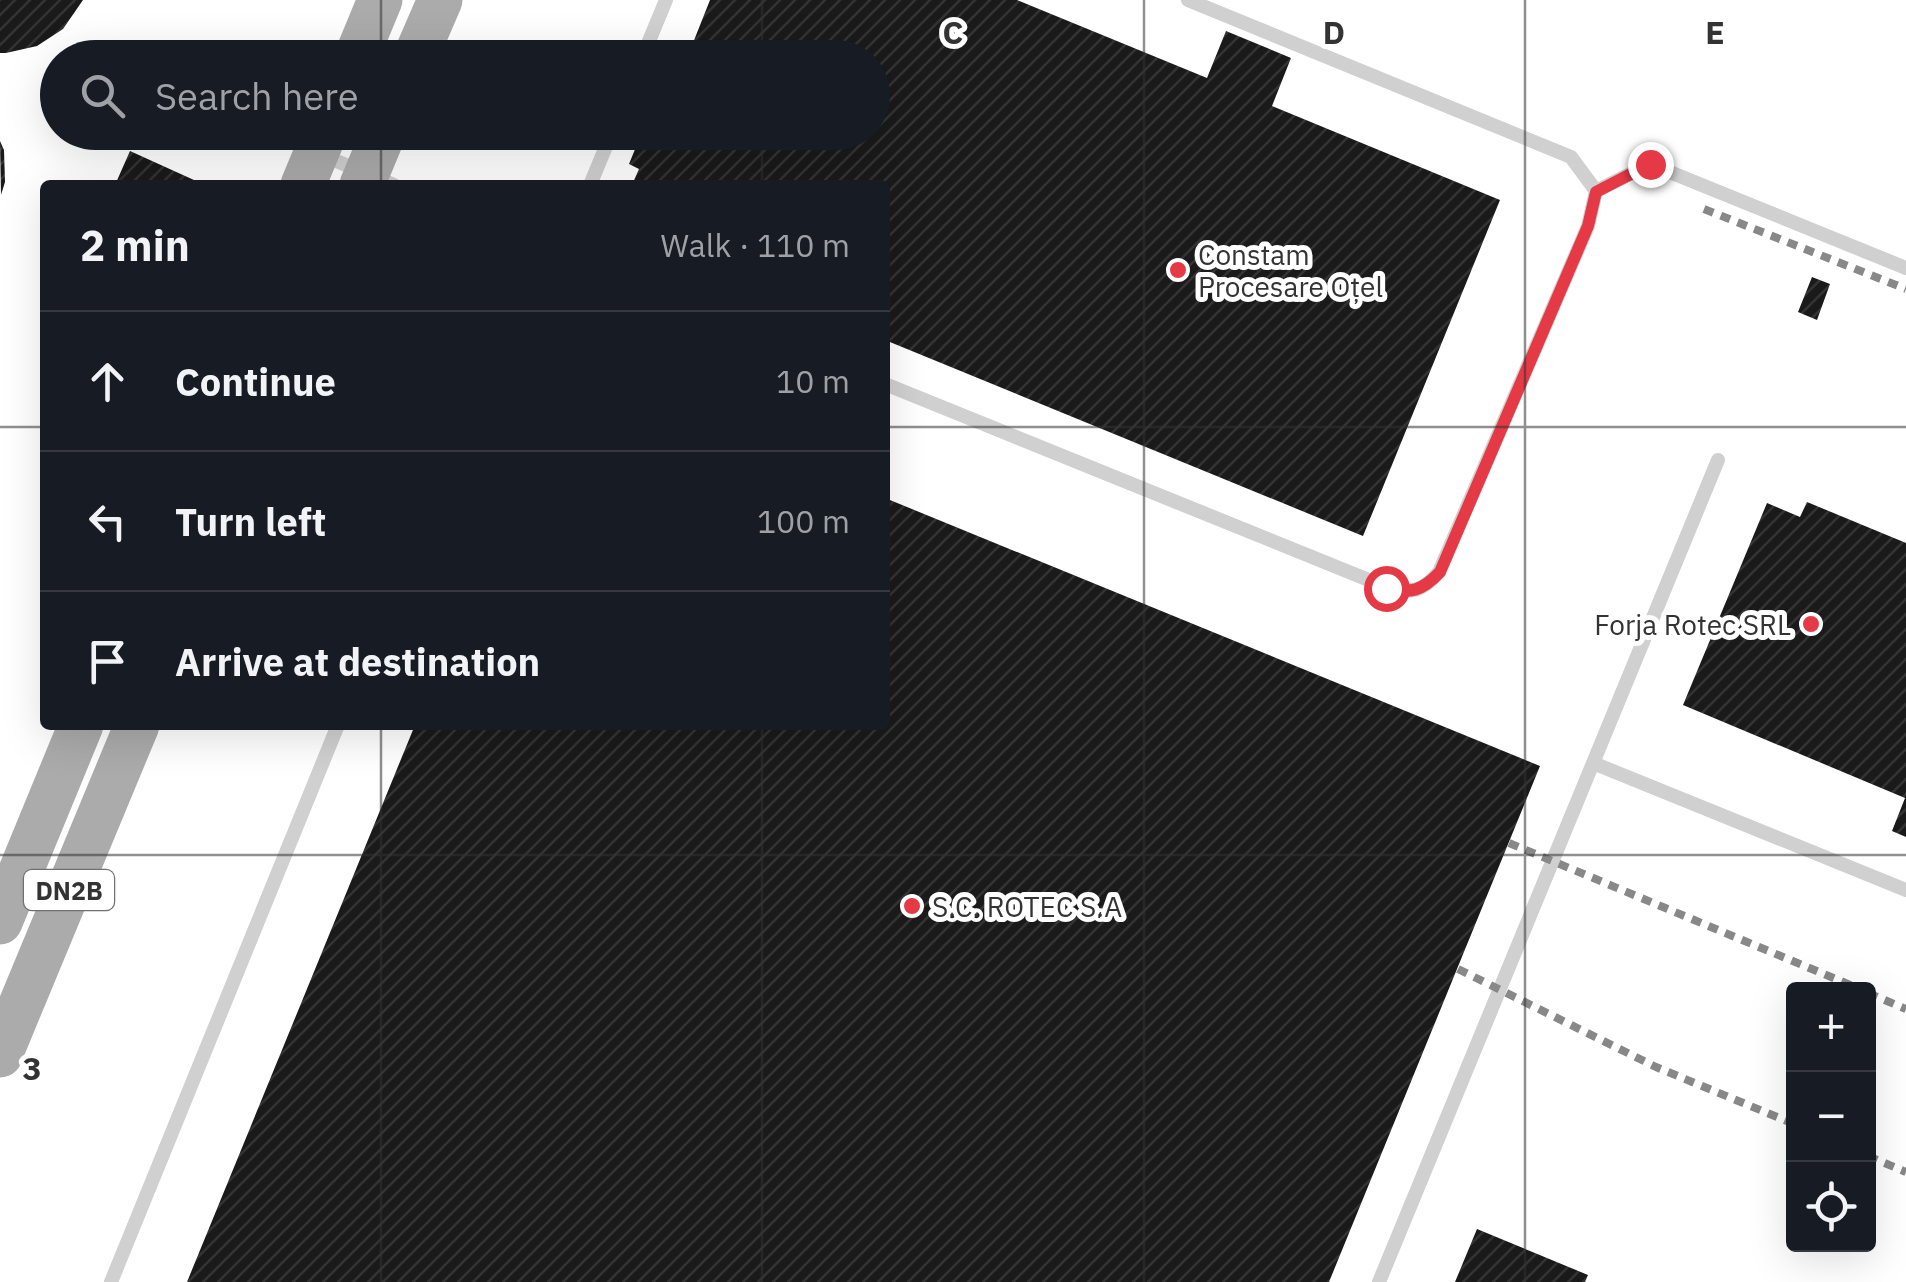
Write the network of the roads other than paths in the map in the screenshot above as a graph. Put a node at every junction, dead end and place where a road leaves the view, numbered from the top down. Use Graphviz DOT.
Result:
graph roads {
  1 [pos="380,0"];
  2 [pos="440,0"];
  3 [pos="666,0"];
  4 [pos="1188,0"];
  5 [pos="363,40"];
  6 [pos="423,40"];
  7 [pos="649,40"];
  8 [pos="380,150"];
  9 [pos="605,150"];
  10 [pos="315,157"];
  11 [pos="372,180"];
  12 [pos="374,180"];
  13 [pos="592,180"];
  14 [pos="1596,192"];
  15 [pos="1906,268"];
  16 [pos="890,386"];
  17 [pos="1718,460"];
  18 [pos="79,730"];
  19 [pos="135,730"];
  20 [pos="336,730"];
  21 [pos="1594,763"];
  22 [pos="1906,890"];
  23 [pos="0,922"];
  24 [pos="0,1055"];
  25 [pos="111,1282"];
  26 [pos="1379,1282"];
  1 -- 5 [label="main road"];
  2 -- 6 [label="main road"];
  3 -- 7 [label="lane"];
  4 -- 14 [label="lane"];
  8 -- 12 [label="main road"];
  9 -- 13 [label="lane"];
  10 -- 11 [label="lane"];
  14 -- 15 [label="lane"];
  14 -- 16 [label="lane"];
  17 -- 21 [label="lane"];
  18 -- 23 [label="main road, DN2B"];
  19 -- 24 [label="main road, DN2B"];
  20 -- 25 [label="lane"];
  21 -- 22 [label="lane"];
  21 -- 26 [label="lane"];
}
